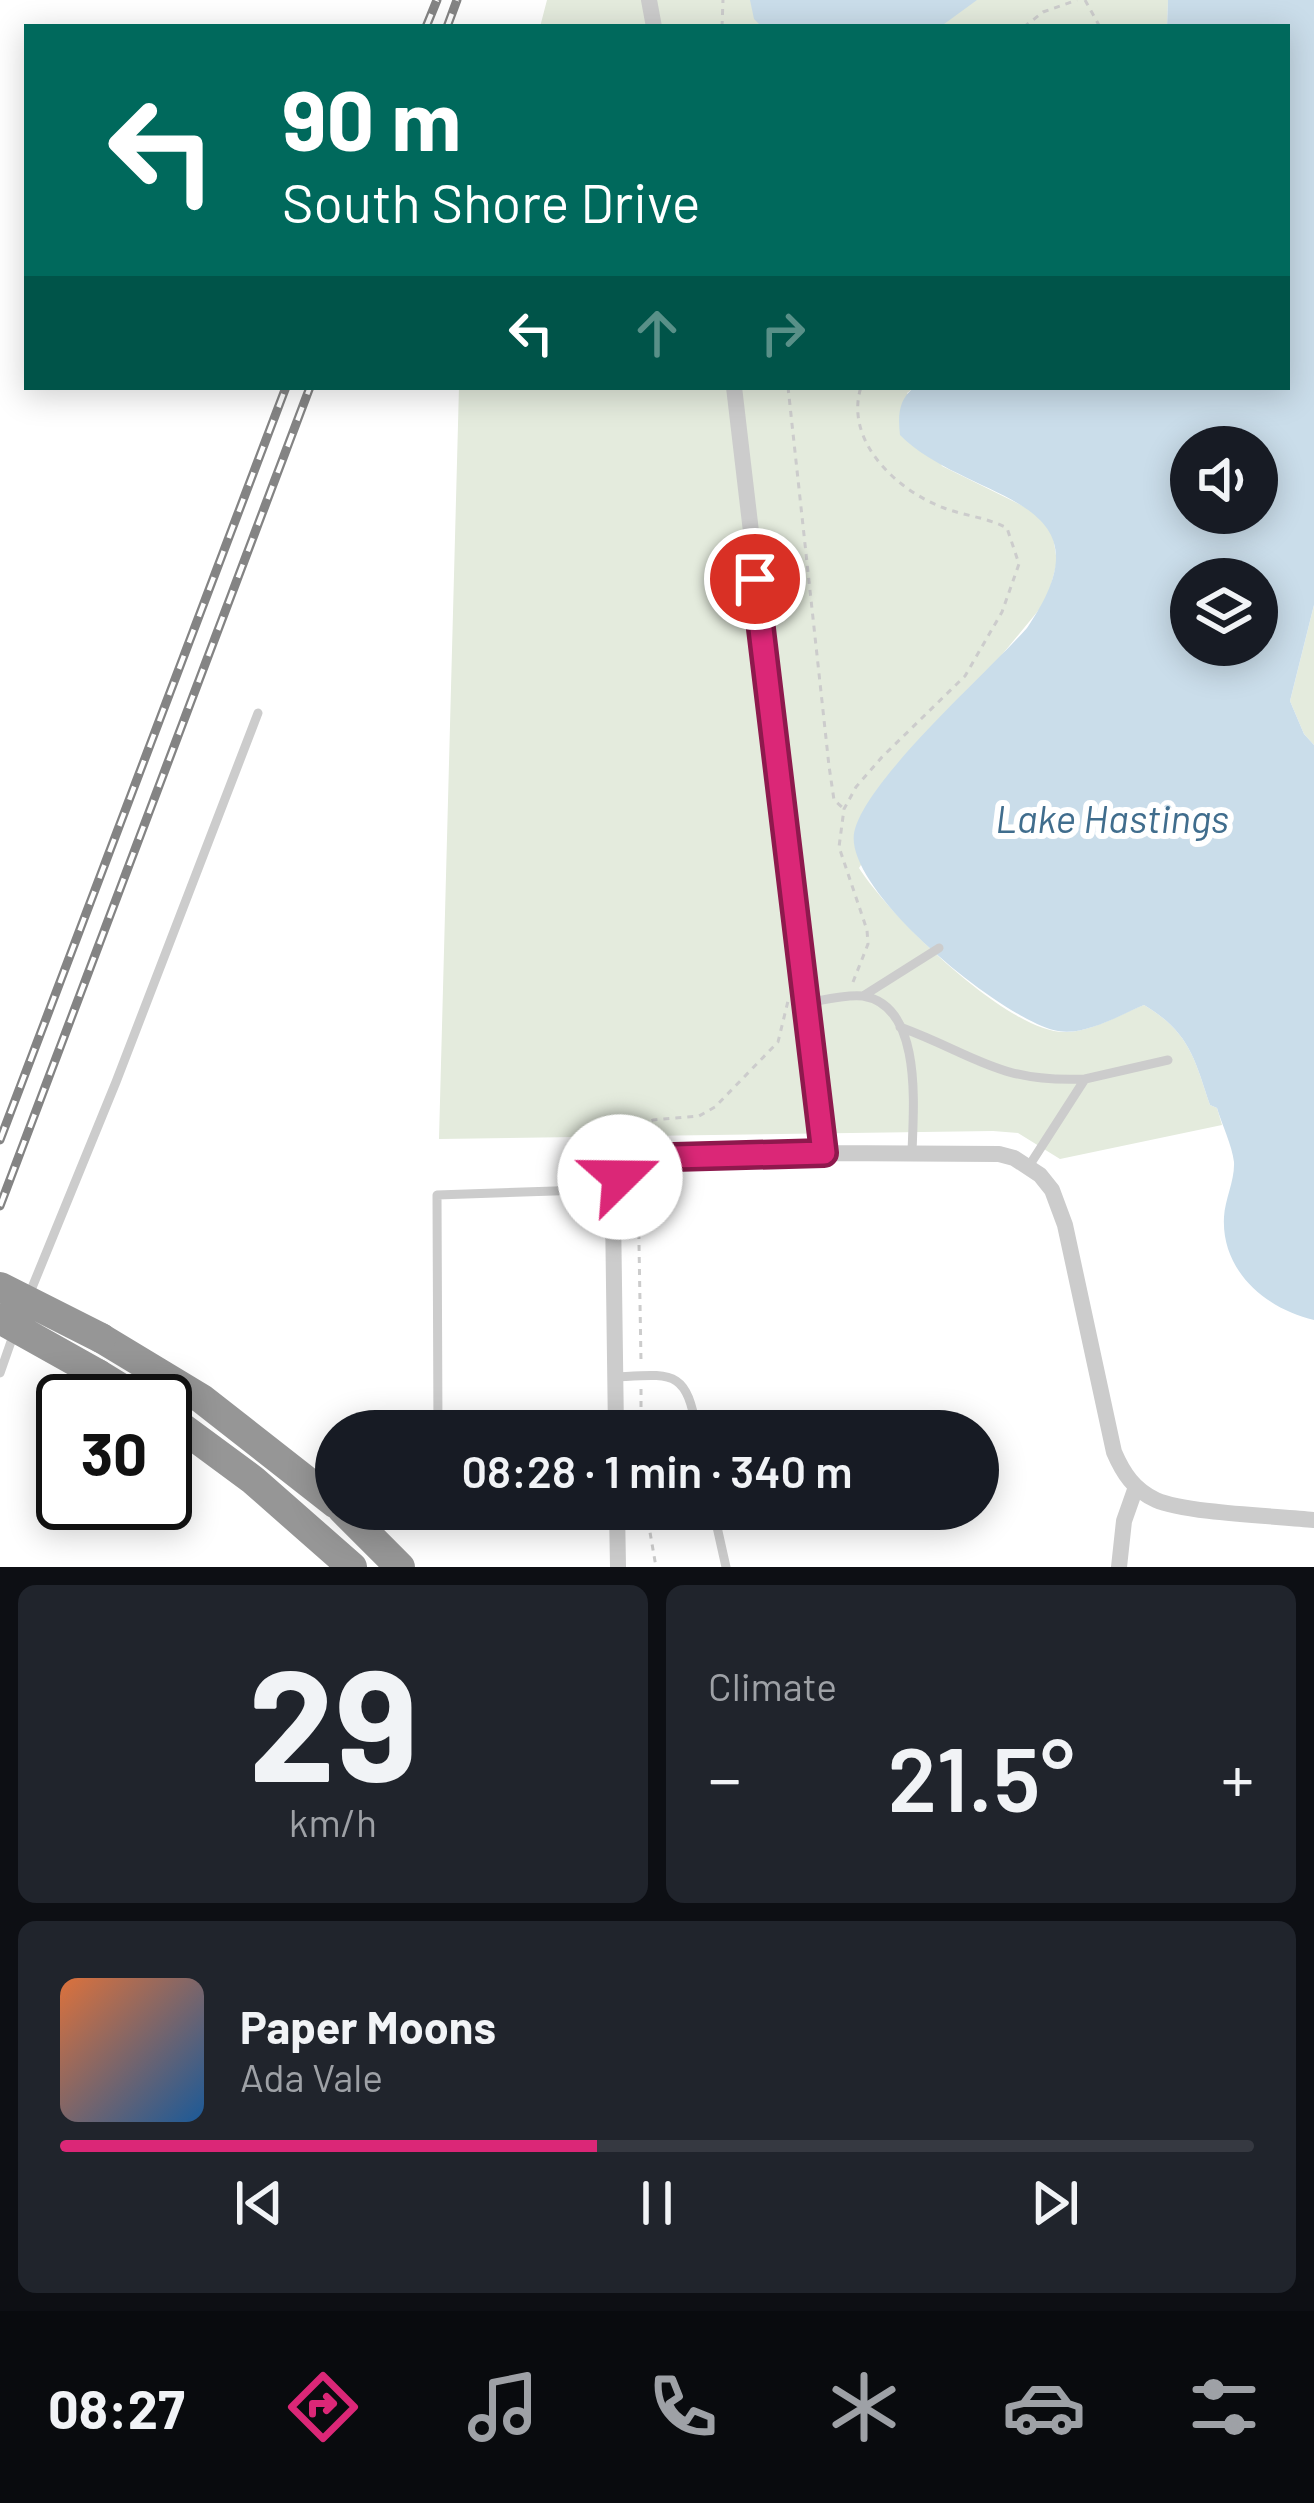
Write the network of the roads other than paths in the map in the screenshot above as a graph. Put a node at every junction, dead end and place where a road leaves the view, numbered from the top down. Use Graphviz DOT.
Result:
graph roads {
  1 [pos="734,390"];
  2 [pos="258,713"];
  3 [pos="939,948"];
  4 [pos="862,996"];
  5 [pos="807,1003"];
  6 [pos="900,1027"];
  7 [pos="1168,1060"];
  8 [pos="1085,1079"];
  9 [pos="824,1153"];
  10 [pos="912,1153"];
  11 [pos="1029,1166"];
  12 [pos="614,1197"];
  13 [pos="10,1309"];
  14 [pos="0,1373"];
  15 [pos="98,1374"];
  16 [pos="615,1377"];
  17 [pos="438,1410"];
  18 [pos="616,1410"];
  19 [pos="693,1410"];
  20 [pos="192,1435"];
  21 [pos="315,1487"];
  22 [pos="1136,1487"];
  23 [pos="1314,1520"];
  24 [pos="363,1530"];
  25 [pos="617,1530"];
  26 [pos="718,1530"];
  27 [pos="352,1567"];
  28 [pos="400,1567"];
  29 [pos="618,1567"];
  30 [pos="726,1567"];
  31 [pos="1119,1567"];
  1 -- 5 [label="street"];
  2 -- 13 [label="lane"];
  3 -- 4 [label="lane"];
  4 -- 5 [label="lane"];
  4 -- 6 [label="lane"];
  5 -- 9 [label="street"];
  6 -- 8 [label="lane"];
  6 -- 10 [label="lane"];
  7 -- 8 [label="lane"];
  8 -- 11 [label="lane"];
  9 -- 10 [label="street"];
  9 -- 12 [label="street"];
  10 -- 11 [label="street"];
  11 -- 22 [label="street"];
  12 -- 16 [label="street"];
  12 -- 17 [label="lane"];
  13 -- 14 [label="lane"];
  13 -- 15 [label="highway, bridge"];
  13 -- 21 [label="highway, bridge"];
  16 -- 18 [label="street"];
  16 -- 19 [label="lane"];
  20 -- 27 [label="highway"];
  22 -- 23 [label="street"];
  22 -- 31 [label="street"];
  24 -- 28 [label="highway"];
  25 -- 29 [label="street"];
  26 -- 30 [label="lane"];
}
